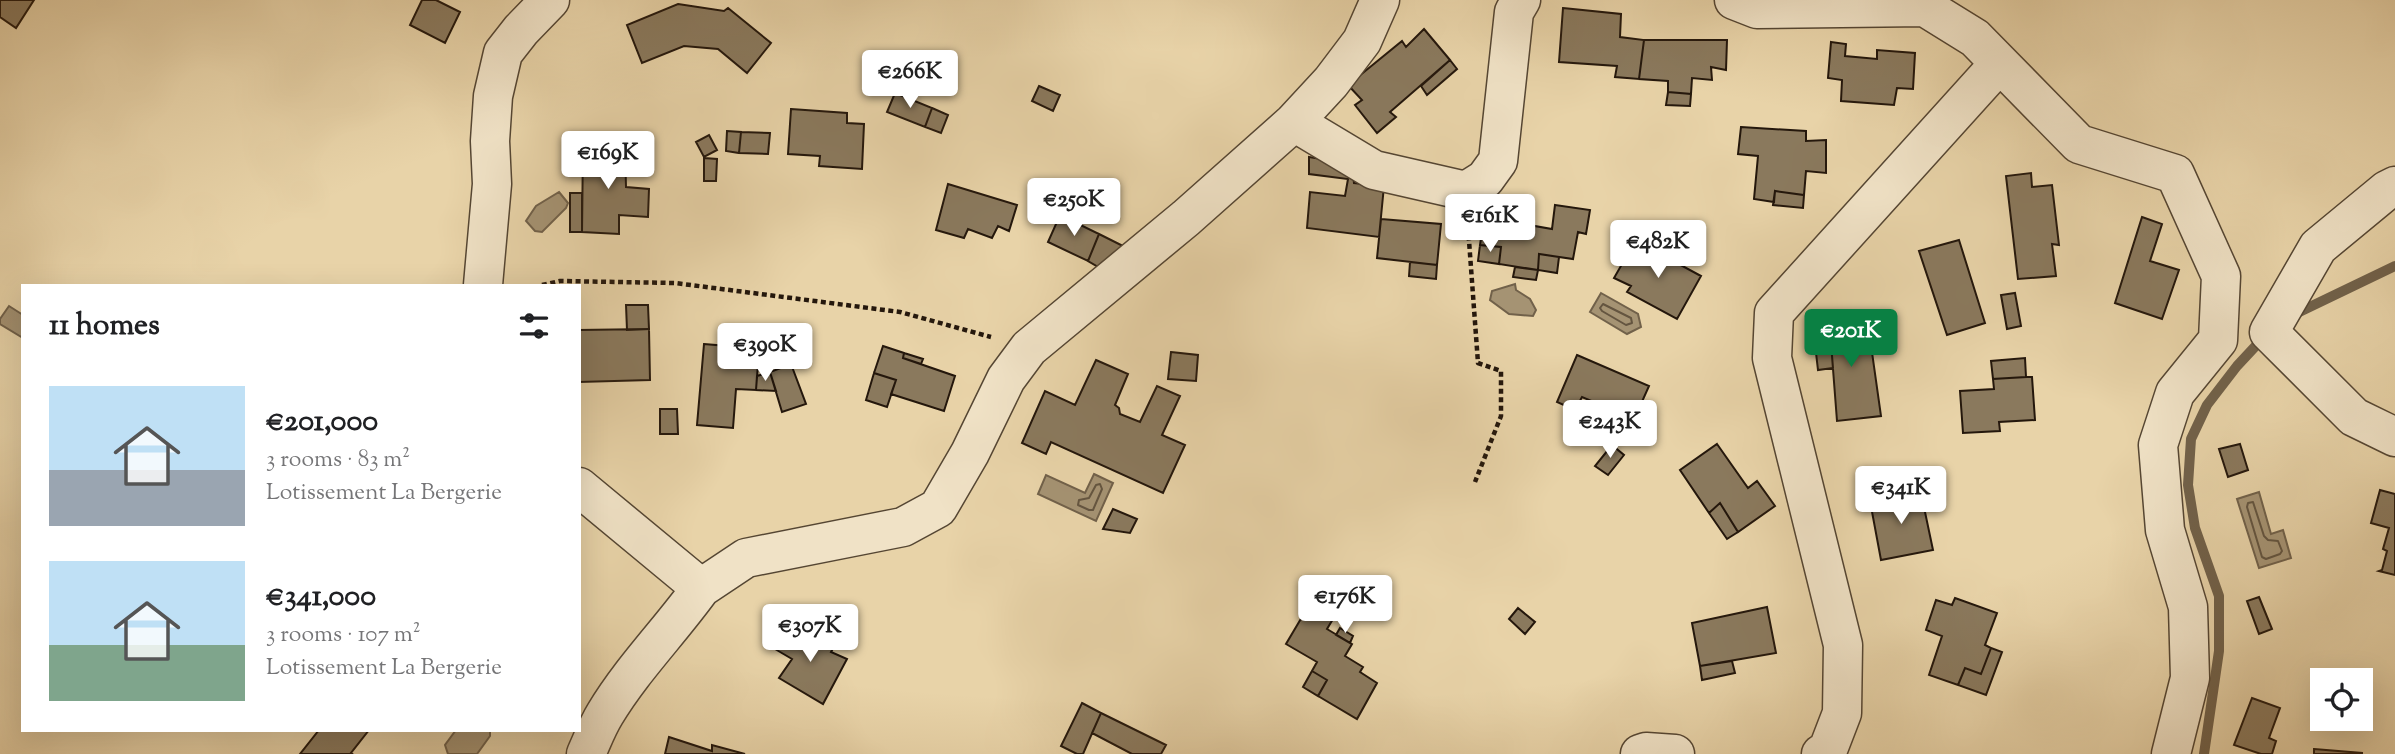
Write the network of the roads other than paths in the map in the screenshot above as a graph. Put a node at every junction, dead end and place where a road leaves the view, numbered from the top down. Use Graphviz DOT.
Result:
graph roads {
  1 [pos="550,0"];
  2 [pos="1380,0"];
  3 [pos="1521,0"];
  4 [pos="1734,0"];
  5 [pos="1999,64"];
  6 [pos="1294,122"];
  7 [pos="2395,186"];
  8 [pos="483,284"];
  9 [pos="2395,437"];
  10 [pos="581,489"];
  11 [pos="701,588"];
  12 [pos="586,754"];
  13 [pos="1640,754"];
  14 [pos="1675,754"];
  15 [pos="1821,754"];
  16 [pos="2171,754"];
  1 -- 8 [label="street"];
  2 -- 6 [label="street"];
  3 -- 6 [label="street"];
  4 -- 5 [label="street"];
  5 -- 15 [label="street"];
  5 -- 16 [label="street"];
  6 -- 11 [label="street"];
  7 -- 9 [label="street"];
  10 -- 11 [label="street"];
  11 -- 12 [label="street"];
  13 -- 14 [label="street"];
}
